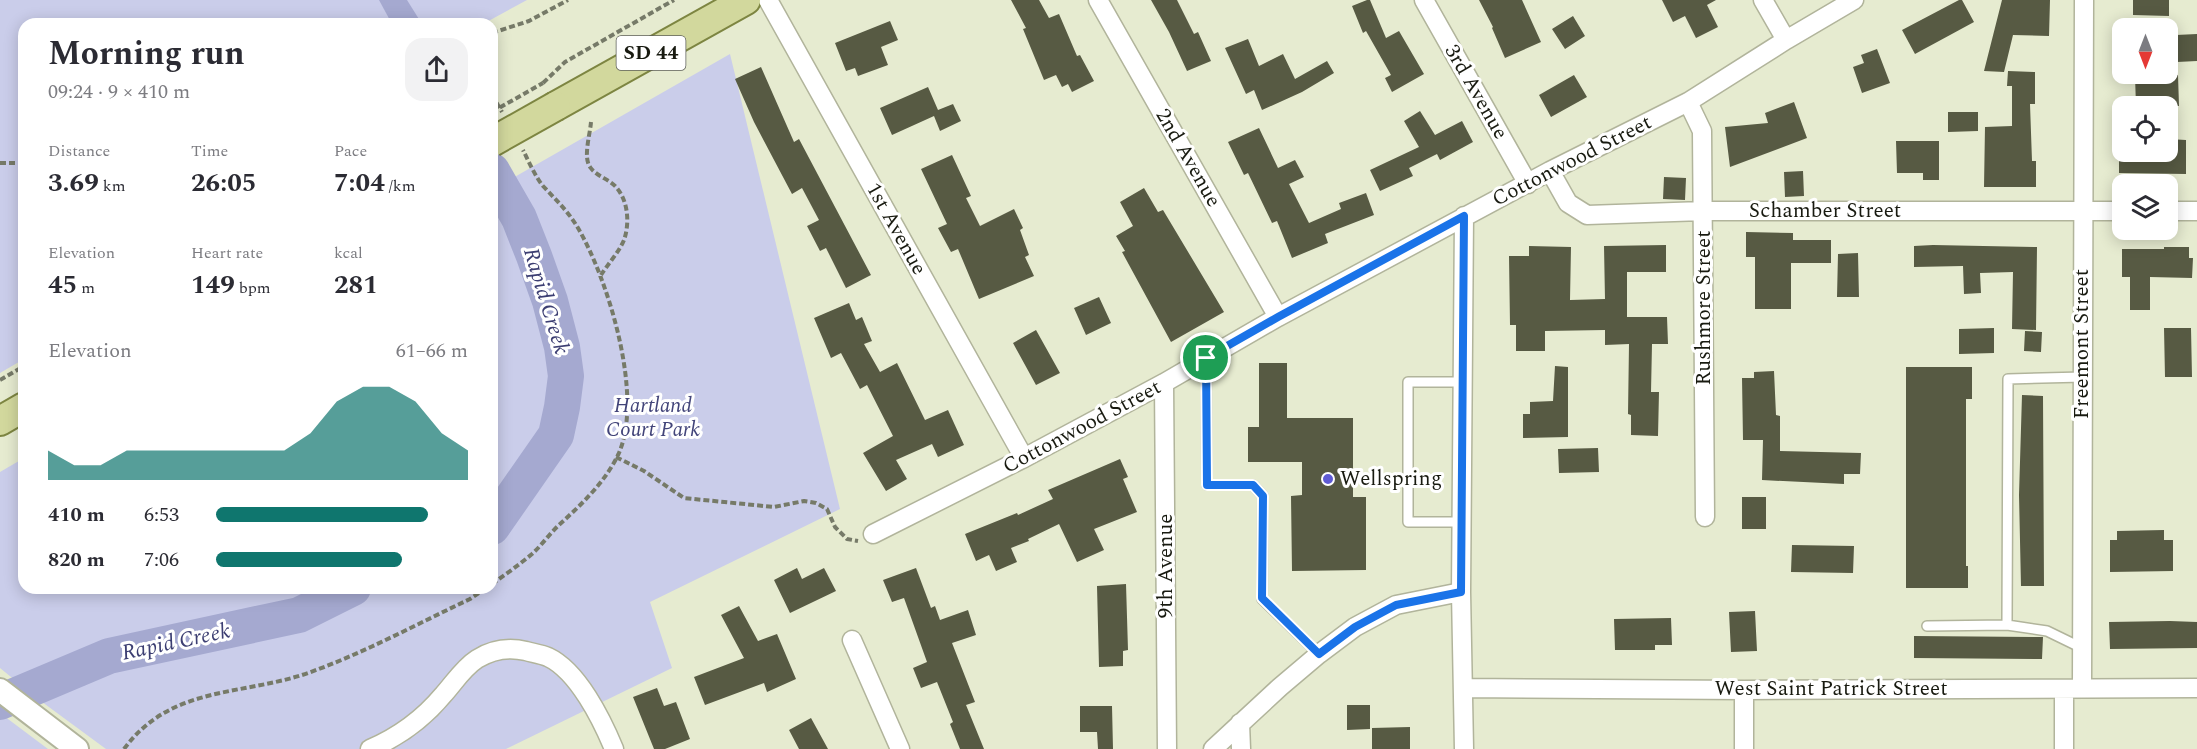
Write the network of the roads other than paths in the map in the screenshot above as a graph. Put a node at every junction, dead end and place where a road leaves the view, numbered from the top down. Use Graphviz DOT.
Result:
graph roads {
  1 [pos="746,0"];
  2 [pos="768,0"];
  3 [pos="1098,0"];
  4 [pos="1424,0"];
  5 [pos="1763,0"];
  6 [pos="1854,0"];
  7 [pos="2084,0"];
  8 [pos="1786,40"];
  9 [pos="1688,102"];
  10 [pos="498,137"];
  11 [pos="1550,171"];
  12 [pos="1528,184"];
  13 [pos="1703,211"];
  14 [pos="2178,211"];
  15 [pos="2197,211"];
  16 [pos="2082,212"];
  17 [pos="2112,212"];
  18 [pos="1464,216"];
  19 [pos="1278,317"];
  20 [pos="1206,358"];
  21 [pos="2083,377"];
  22 [pos="1463,382"];
  23 [pos="1164,383"];
  24 [pos="18,410"];
  25 [pos="0,421"];
  26 [pos="1024,458"];
  27 [pos="1705,517"];
  28 [pos="1462,522"];
  29 [pos="873,534"];
  30 [pos="1461,592"];
  31 [pos="2007,625"];
  32 [pos="1927,626"];
  33 [pos="852,640"];
  34 [pos="2082,648"];
  35 [pos="1319,654"];
  36 [pos="1464,688"];
  37 [pos="2073,688"];
  38 [pos="2197,688"];
  39 [pos="0,690"];
  40 [pos="1744,690"];
  41 [pos="1240,723"];
  42 [pos="77,749"];
  43 [pos="370,749"];
  44 [pos="614,749"];
  45 [pos="900,749"];
  46 [pos="1167,749"];
  47 [pos="1213,749"];
  48 [pos="1241,749"];
  49 [pos="1464,749"];
  50 [pos="1744,749"];
  51 [pos="2064,749"];
  1 -- 10 [label="main road, SD 44, bridge"];
  2 -- 26 [label="street, 1st Avenue"];
  3 -- 19 [label="street, 2nd Avenue"];
  4 -- 12 [label="street, 3rd Avenue"];
  5 -- 8 [label="street"];
  6 -- 8 [label="street, Cottonwood Street"];
  7 -- 16 [label="street, Freemont Street"];
  8 -- 9 [label="street, Cottonwood Street"];
  9 -- 11 [label="street, Cottonwood Street"];
  9 -- 13 [label="street, Rushmore Street"];
  11 -- 12 [label="street, Cottonwood Street"];
  11 -- 13 [label="street, Schamber Street"];
  12 -- 18 [label="street, Cottonwood Street"];
  13 -- 16 [label="street, Schamber Street"];
  13 -- 27 [label="street, Rushmore Street"];
  14 -- 15 [label="street"];
  16 -- 17 [label="street, Schamber Street"];
  16 -- 21 [label="street, Freemont Street"];
  18 -- 19 [label="street, Cottonwood Street"];
  18 -- 22 [label="street"];
  19 -- 20 [label="street, Cottonwood Street"];
  20 -- 23 [label="street, Cottonwood Street"];
  20 -- 35 [label="lane"];
  21 -- 31 [label="lane"];
  21 -- 34 [label="street, Freemont Street"];
  22 -- 28 [label="street"];
  22 -- 28 [label="lane"];
  23 -- 26 [label="street, Cottonwood Street"];
  23 -- 46 [label="street, 9th Avenue"];
  24 -- 25 [label="main road"];
  26 -- 29 [label="street, Cottonwood Street"];
  28 -- 30 [label="street"];
  30 -- 35 [label="street"];
  30 -- 36 [label="street"];
  31 -- 32 [label="lane"];
  31 -- 34 [label="lane"];
  33 -- 45 [label="street"];
  34 -- 37 [label="street, Freemont Street"];
  35 -- 41 [label="street"];
  36 -- 40 [label="street, West Saint Patrick Street"];
  36 -- 49 [label="street"];
  37 -- 38 [label="street, West Saint Patrick Street"];
  37 -- 40 [label="street, West Saint Patrick Street"];
  37 -- 51 [label="street, Freemont Street"];
  39 -- 42 [label="street"];
  40 -- 50 [label="street"];
  41 -- 47 [label="street"];
  41 -- 48 [label="street"];
  43 -- 44 [label="street"];
}
